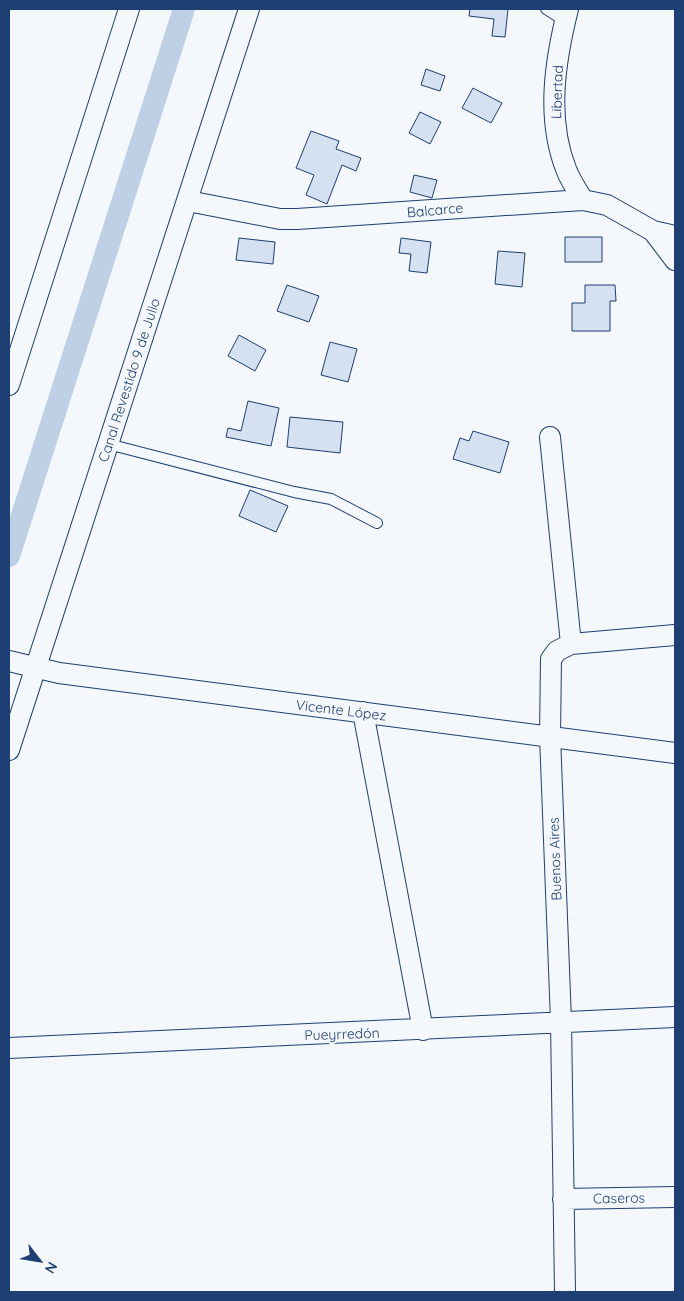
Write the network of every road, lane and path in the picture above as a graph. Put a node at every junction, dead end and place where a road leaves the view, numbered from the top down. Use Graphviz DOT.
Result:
graph roads {
  1 [pos="130,9"];
  2 [pos="249,9"];
  3 [pos="546,9"];
  4 [pos="567,15"];
  5 [pos="583,200"];
  6 [pos="188,201"];
  7 [pos="653,231"];
  8 [pos="675,236"];
  9 [pos="675,260"];
  10 [pos="9,385"];
  11 [pos="550,437"];
  12 [pos="108,444"];
  13 [pos="377,524"];
  14 [pos="675,634"];
  15 [pos="571,644"];
  16 [pos="23,665"];
  17 [pos="363,712"];
  18 [pos="550,736"];
  19 [pos="9,750"];
  20 [pos="675,753"];
  21 [pos="675,1017"];
  22 [pos="561,1021"];
  23 [pos="423,1030"];
  24 [pos="9,1048"];
  25 [pos="675,1197"];
  26 [pos="563,1199"];
  27 [pos="565,1292"];
  1 -- 10 [label="street"];
  2 -- 6 [label="street, Canal Revestido 9 de Julio"];
  3 -- 4 [label="lane"];
  4 -- 5 [label="street, Libertad"];
  5 -- 6 [label="street, Balcarce"];
  5 -- 7 [label="street, Balcarce"];
  6 -- 12 [label="street, Canal Revestido 9 de Julio"];
  7 -- 8 [label="street, Balcarce"];
  7 -- 9 [label="street"];
  11 -- 15 [label="street"];
  12 -- 13 [label="lane"];
  12 -- 16 [label="street, Canal Revestido 9 de Julio"];
  14 -- 15 [label="street"];
  15 -- 18 [label="street, Buenos Aires"];
  16 -- 17 [label="street, Vicente López"];
  16 -- 19 [label="street, Canal Revestido 9 de Julio"];
  17 -- 18 [label="street, Vicente López"];
  17 -- 23 [label="street"];
  18 -- 20 [label="street, Vicente López"];
  18 -- 22 [label="street, Buenos Aires"];
  21 -- 22 [label="street, Pueyrredón"];
  22 -- 23 [label="street, Pueyrredón"];
  22 -- 26 [label="street, Buenos Aires"];
  23 -- 24 [label="street, Pueyrredón"];
  25 -- 26 [label="street, Caseros"];
  26 -- 27 [label="street, Buenos Aires"];
}
